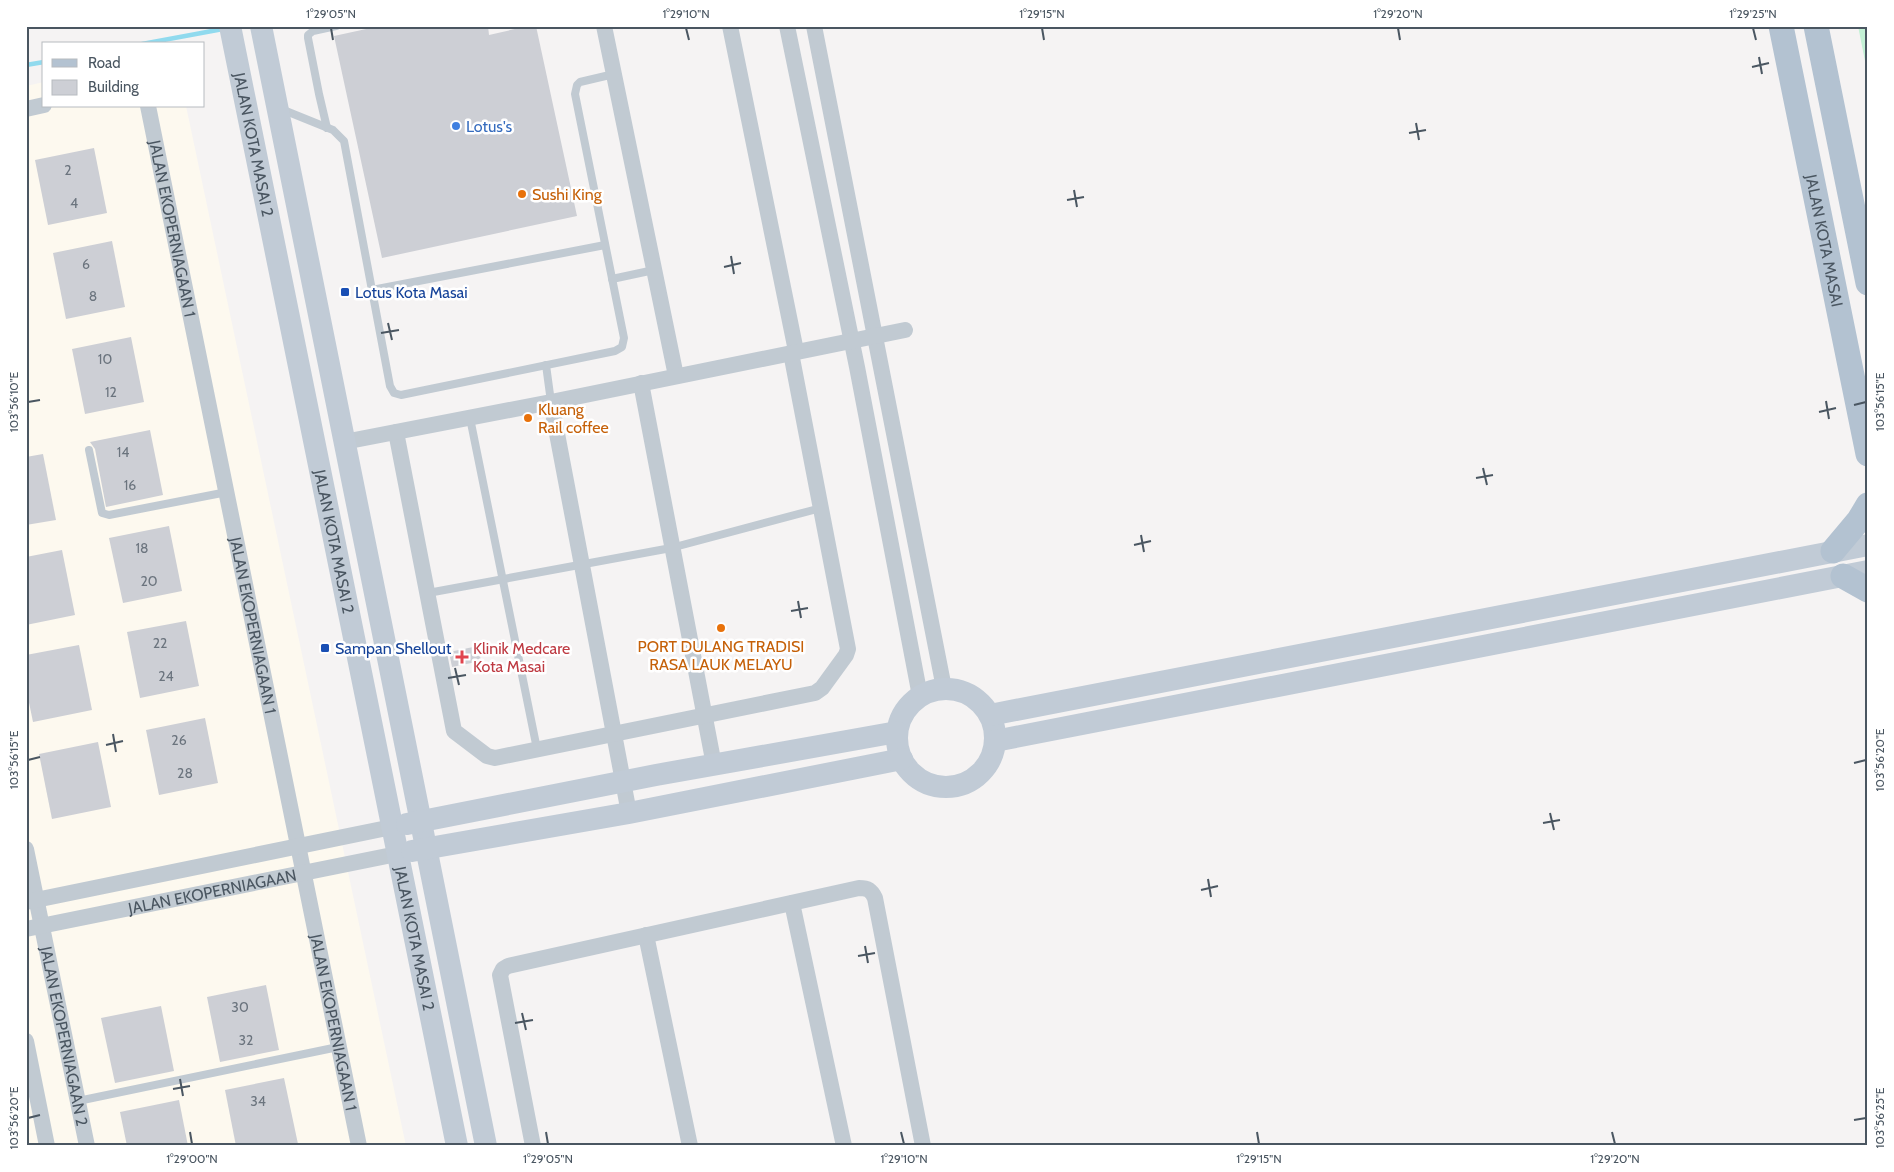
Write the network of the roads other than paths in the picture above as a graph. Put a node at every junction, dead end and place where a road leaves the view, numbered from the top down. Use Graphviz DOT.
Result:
graph roads {
  1 [pos="336,26"];
  2 [pos="604,26"];
  3 [pos="730,26"];
  4 [pos="787,26"];
  5 [pos="814,26"];
  6 [pos="1781,26"];
  7 [pos="1816,26"];
  8 [pos="262,28"];
  9 [pos="231,31"];
  10 [pos="614,74"];
  11 [pos="42,105"];
  12 [pos="148,108"];
  13 [pos="279,108"];
  14 [pos="26,109"];
  15 [pos="328,128"];
  16 [pos="605,245"];
  17 [pos="654,270"];
  18 [pos="612,279"];
  19 [pos="1868,283"];
  20 [pos="372,290"];
  21 [pos="905,330"];
  22 [pos="876,335"];
  23 [pos="850,340"];
  24 [pos="794,352"];
  25 [pos="546,365"];
  26 [pos="676,376"];
  27 [pos="641,383"];
  28 [pos="552,402"];
  29 [pos="470,418"];
  30 [pos="396,432"];
  31 [pos="344,442"];
  32 [pos="89,450"];
  33 [pos="1868,454"];
  34 [pos="226,492"];
  35 [pos="1868,505"];
  36 [pos="821,508"];
  37 [pos="1868,545"];
  38 [pos="672,548"];
  39 [pos="1833,551"];
  40 [pos="583,565"];
  41 [pos="1868,571"];
  42 [pos="1843,576"];
  43 [pos="503,579"];
  44 [pos="1868,590"];
  45 [pos="428,593"];
  46 [pos="944,688"];
  47 [pos="920,696"];
  48 [pos="704,714"];
  49 [pos="990,714"];
  50 [pos="614,732"];
  51 [pos="897,732"];
  52 [pos="995,741"];
  53 [pos="538,749"];
  54 [pos="902,759"];
  55 [pos="714,765"];
  56 [pos="623,782"];
  57 [pos="630,813"];
  58 [pos="420,822"];
  59 [pos="392,827"];
  60 [pos="299,846"];
  61 [pos="425,848"];
  62 [pos="26,849"];
  63 [pos="397,854"];
  64 [pos="304,873"];
  65 [pos="32,901"];
  66 [pos="792,903"];
  67 [pos="34,928"];
  68 [pos="646,935"];
  69 [pos="26,1041"];
  70 [pos="338,1047"];
  71 [pos="78,1101"];
  72 [pos="48,1146"];
  73 [pos="87,1146"];
  74 [pos="359,1146"];
  75 [pos="457,1146"];
  76 [pos="486,1146"];
  77 [pos="533,1146"];
  78 [pos="690,1146"];
  79 [pos="844,1146"];
  80 [pos="923,1146"];
  1 -- 15 [label="lane"];
  2 -- 10 [label="street"];
  3 -- 24 [label="street"];
  4 -- 23 [label="street"];
  5 -- 22 [label="street"];
  6 -- 33 [label="main road, JALAN KOTA MASAI"];
  7 -- 19 [label="main road, JALAN KOTA MASAI"];
  8 -- 13 [label="street, JALAN KOTA MASAI 2"];
  9 -- 59 [label="street, JALAN KOTA MASAI 2"];
  10 -- 16 [label="lane"];
  10 -- 17 [label="street"];
  11 -- 14 [label="street"];
  12 -- 34 [label="street, JALAN EKOPERNIAGAAN 1"];
  13 -- 15 [label="lane"];
  13 -- 31 [label="street, JALAN KOTA MASAI 2"];
  15 -- 20 [label="lane"];
  16 -- 18 [label="lane"];
  16 -- 20 [label="lane"];
  17 -- 18 [label="lane"];
  17 -- 26 [label="street"];
  18 -- 25 [label="lane"];
  20 -- 25 [label="lane"];
  21 -- 22 [label="street"];
  22 -- 23 [label="street"];
  22 -- 46 [label="street"];
  23 -- 24 [label="street"];
  23 -- 47 [label="street"];
  24 -- 26 [label="street"];
  24 -- 36 [label="street"];
  25 -- 28 [label="lane"];
  26 -- 27 [label="street"];
  27 -- 28 [label="street"];
  27 -- 38 [label="street"];
  28 -- 29 [label="street"];
  28 -- 40 [label="street"];
  29 -- 30 [label="street"];
  29 -- 43 [label="lane"];
  30 -- 31 [label="street"];
  30 -- 45 [label="street"];
  31 -- 58 [label="street, JALAN KOTA MASAI 2"];
  32 -- 34 [label="lane"];
  34 -- 60 [label="street, JALAN EKOPERNIAGAAN 1"];
  35 -- 39 [label="main road"];
  36 -- 38 [label="lane"];
  36 -- 48 [label="street"];
  37 -- 39 [label="street"];
  38 -- 40 [label="lane"];
  38 -- 48 [label="street"];
  39 -- 49 [label="street"];
  40 -- 43 [label="lane"];
  40 -- 50 [label="street"];
  41 -- 42 [label="street"];
  42 -- 44 [label="main road"];
  42 -- 52 [label="street"];
  43 -- 45 [label="lane"];
  43 -- 53 [label="lane"];
  45 -- 53 [label="street"];
  46 -- 47 [label="street"];
  46 -- 49 [label="street"];
  47 -- 51 [label="street"];
  48 -- 50 [label="street"];
  48 -- 55 [label="street"];
  49 -- 52 [label="street"];
  50 -- 53 [label="street"];
  50 -- 56 [label="street"];
  51 -- 54 [label="street"];
  51 -- 55 [label="street"];
  52 -- 54 [label="street"];
  54 -- 57 [label="street"];
  55 -- 56 [label="street"];
  56 -- 57 [label="street"];
  56 -- 58 [label="street"];
  57 -- 61 [label="street"];
  58 -- 59 [label="street"];
  58 -- 61 [label="street, JALAN KOTA MASAI 2"];
  59 -- 60 [label="street, JALAN EKOPERNIAGAAN"];
  59 -- 63 [label="street, JALAN KOTA MASAI 2"];
  60 -- 64 [label="street, JALAN EKOPERNIAGAAN 1"];
  60 -- 65 [label="street, JALAN EKOPERNIAGAAN"];
  61 -- 63 [label="street"];
  61 -- 76 [label="street, JALAN KOTA MASAI 2"];
  62 -- 65 [label="street, JALAN EKOPERNIAGAAN 2"];
  63 -- 64 [label="street, JALAN EKOPERNIAGAAN"];
  63 -- 75 [label="street, JALAN KOTA MASAI 2"];
  64 -- 67 [label="street, JALAN EKOPERNIAGAAN"];
  64 -- 70 [label="street, JALAN EKOPERNIAGAAN 1"];
  65 -- 67 [label="street, JALAN EKOPERNIAGAAN 2"];
  66 -- 68 [label="street"];
  66 -- 79 [label="street"];
  66 -- 80 [label="street"];
  67 -- 71 [label="street, JALAN EKOPERNIAGAAN 2"];
  68 -- 77 [label="street"];
  68 -- 78 [label="street"];
  69 -- 72 [label="street"];
  70 -- 71 [label="lane"];
  70 -- 74 [label="street, JALAN EKOPERNIAGAAN 1"];
  71 -- 73 [label="street, JALAN EKOPERNIAGAAN 2"];
}
